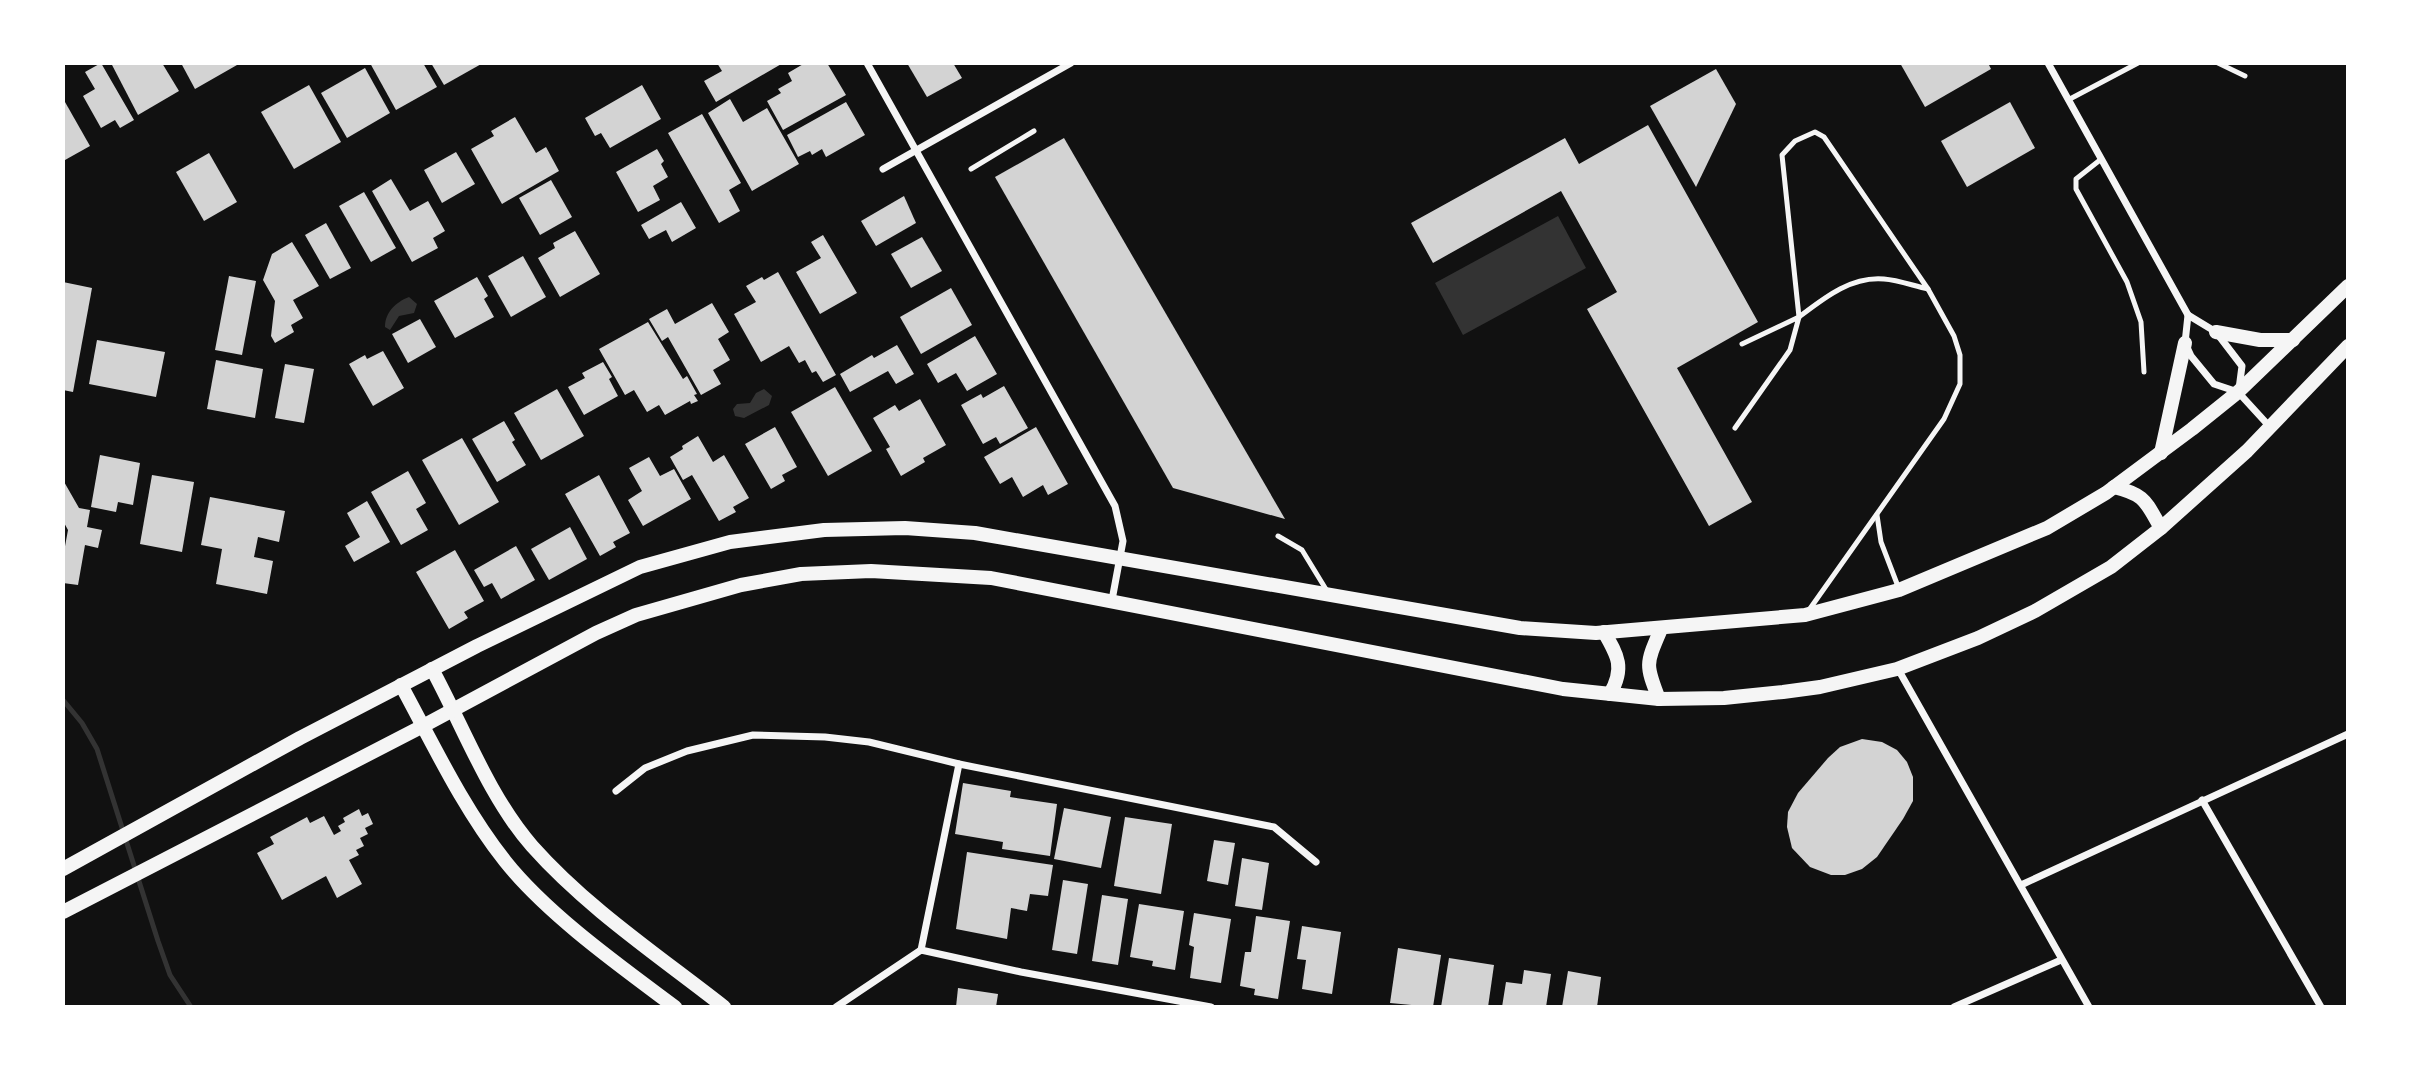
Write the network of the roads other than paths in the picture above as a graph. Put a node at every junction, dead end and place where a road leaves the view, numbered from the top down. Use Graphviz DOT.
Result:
graph roads {
  1 [pos="867,63"];
  2 [pos="1071,63"];
  3 [pos="2048,63"];
  4 [pos="2138,63"];
  5 [pos="2218,63"];
  6 [pos="2245,76"];
  7 [pos="2068,100"];
  8 [pos="1034,131"];
  9 [pos="916,150"];
  10 [pos="2100,160"];
  11 [pos="883,169"];
  12 [pos="971,169"];
  13 [pos="2348,286"];
  14 [pos="1927,289"];
  15 [pos="2188,315"];
  16 [pos="1799,317"];
  17 [pos="2216,332"];
  18 [pos="2293,340"];
  19 [pos="2185,343"];
  20 [pos="1742,344"];
  21 [pos="2348,346"];
  22 [pos="2144,372"];
  23 [pos="2238,391"];
  24 [pos="2270,426"];
  25 [pos="1735,428"];
  26 [pos="2161,453"];
  27 [pos="2114,487"];
  28 [pos="1877,515"];
  29 [pos="2161,528"];
  30 [pos="1278,536"];
  31 [pos="1120,557"];
  32 [pos="1899,590"];
  33 [pos="1328,594"];
  34 [pos="1112,600"];
  35 [pos="1805,615"];
  36 [pos="1661,629"];
  37 [pos="1604,632"];
  38 [pos="432,669"];
  39 [pos="1897,669"];
  40 [pos="401,685"];
  41 [pos="1610,694"];
  42 [pos="1659,699"];
  43 [pos="454,709"];
  44 [pos="423,726"];
  45 [pos="2348,734"];
  46 [pos="959,764"];
  47 [pos="616,791"];
  48 [pos="2202,800"];
  49 [pos="1316,862"];
  50 [pos="63,869"];
  51 [pos="2021,884"];
  52 [pos="63,912"];
  53 [pos="921,950"];
  54 [pos="2062,960"];
  55 [pos="675,1007"];
  56 [pos="724,1007"];
  57 [pos="836,1007"];
  58 [pos="1211,1007"];
  59 [pos="1954,1007"];
  60 [pos="2089,1007"];
  61 [pos="2321,1007"];
  1 -- 9 [label="street"];
  2 -- 9 [label="street"];
  3 -- 7 [label="street"];
  4 -- 7 [label="lane"];
  5 -- 6 [label="lane"];
  7 -- 10 [label="street"];
  8 -- 12 [label="lane"];
  9 -- 11 [label="street"];
  9 -- 31 [label="street"];
  10 -- 15 [label="street"];
  10 -- 22 [label="lane"];
  13 -- 18 [label="main road"];
  14 -- 16 [label="lane"];
  14 -- 16 [label="lane"];
  14 -- 28 [label="lane"];
  15 -- 17 [label="street"];
  15 -- 19 [label="street"];
  16 -- 20 [label="lane"];
  16 -- 25 [label="lane"];
  17 -- 18 [label="main road"];
  17 -- 23 [label="street"];
  18 -- 23 [label="main road"];
  19 -- 23 [label="street"];
  19 -- 26 [label="main road"];
  21 -- 24 [label="main road"];
  23 -- 24 [label="street"];
  23 -- 26 [label="main road"];
  24 -- 29 [label="main road"];
  26 -- 27 [label="main road"];
  27 -- 29 [label="main road"];
  27 -- 32 [label="main road"];
  28 -- 32 [label="lane"];
  28 -- 35 [label="lane"];
  29 -- 39 [label="main road"];
  30 -- 33 [label="lane"];
  31 -- 33 [label="main road"];
  31 -- 34 [label="street"];
  31 -- 38 [label="main road"];
  32 -- 35 [label="main road"];
  33 -- 37 [label="main road"];
  34 -- 41 [label="main road"];
  34 -- 43 [label="main road"];
  35 -- 36 [label="main road"];
  36 -- 37 [label="main road"];
  36 -- 42 [label="main road"];
  37 -- 41 [label="main road"];
  38 -- 40 [label="main road"];
  38 -- 43 [label="main road"];
  39 -- 42 [label="main road"];
  39 -- 51 [label="street"];
  40 -- 44 [label="main road"];
  40 -- 50 [label="main road"];
  41 -- 42 [label="main road"];
  43 -- 44 [label="main road"];
  43 -- 56 [label="main road"];
  44 -- 52 [label="main road"];
  44 -- 55 [label="main road"];
  45 -- 48 [label="street"];
  46 -- 47 [label="street"];
  46 -- 49 [label="street"];
  46 -- 53 [label="street"];
  48 -- 51 [label="street"];
  48 -- 61 [label="street"];
  51 -- 54 [label="street"];
  53 -- 57 [label="street"];
  53 -- 58 [label="street"];
  54 -- 59 [label="street"];
  54 -- 60 [label="street"];
}
